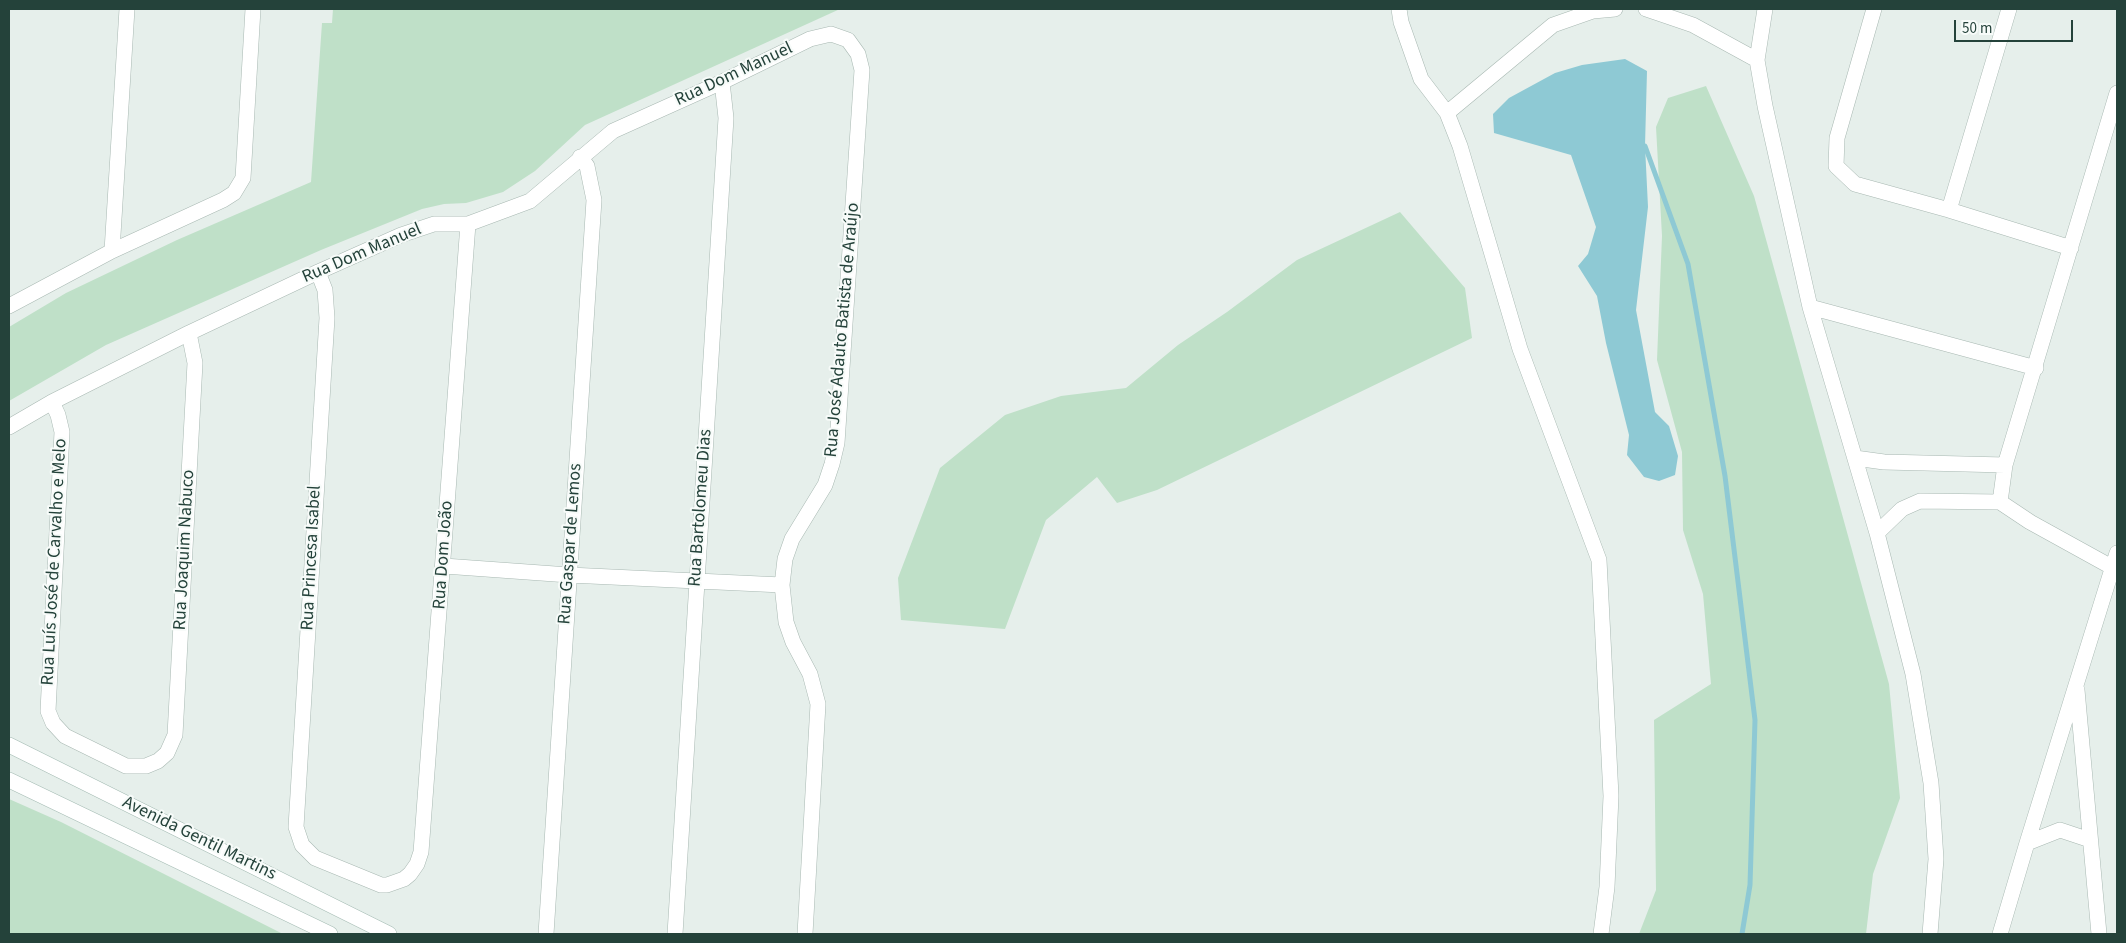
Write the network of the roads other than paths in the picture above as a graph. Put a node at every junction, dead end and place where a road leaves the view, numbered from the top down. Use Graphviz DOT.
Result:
graph roads {
  1 [pos="127,9"];
  2 [pos="254,9"];
  3 [pos="1399,9"];
  4 [pos="1615,9"];
  5 [pos="1646,9"];
  6 [pos="1765,9"];
  7 [pos="1874,9"];
  8 [pos="2009,9"];
  9 [pos="848,40"];
  10 [pos="1757,60"];
  11 [pos="722,82"];
  12 [pos="2117,93"];
  13 [pos="1447,113"];
  14 [pos="580,157"];
  15 [pos="1949,210"];
  16 [pos="468,224"];
  17 [pos="2071,248"];
  18 [pos="112,251"];
  19 [pos="318,272"];
  20 [pos="9,306"];
  21 [pos="1810,307"];
  22 [pos="189,333"];
  23 [pos="2036,368"];
  24 [pos="52,402"];
  25 [pos="9,427"];
  26 [pos="1855,458"];
  27 [pos="2005,466"];
  28 [pos="2000,502"];
  29 [pos="1877,533"];
  30 [pos="2116,564"];
  31 [pos="444,566"];
  32 [pos="569,575"];
  33 [pos="696,582"];
  34 [pos="782,585"];
  35 [pos="2076,681"];
  36 [pos="53,723"];
  37 [pos="9,745"];
  38 [pos="9,780"];
  39 [pos="2090,840"];
  40 [pos="2027,843"];
  41 [pos="404,879"];
  42 [pos="330,934"];
  43 [pos="389,934"];
  44 [pos="546,934"];
  45 [pos="675,934"];
  46 [pos="806,934"];
  47 [pos="1601,934"];
  48 [pos="1930,934"];
  49 [pos="2000,934"];
  50 [pos="2100,934"];
  1 -- 18 [label="street"];
  2 -- 18 [label="street"];
  3 -- 13 [label="street"];
  4 -- 13 [label="street"];
  5 -- 10 [label="street"];
  6 -- 10 [label="street"];
  7 -- 15 [label="street"];
  8 -- 15 [label="street"];
  9 -- 11 [label="street, Rua Dom Manuel"];
  9 -- 34 [label="street, Rua José Adauto Batista de Araújo"];
  10 -- 21 [label="street"];
  11 -- 14 [label="street, Rua Dom Manuel"];
  11 -- 33 [label="street, Rua Bartolomeu Dias"];
  12 -- 17 [label="street"];
  13 -- 47 [label="street"];
  14 -- 16 [label="street, Rua Dom Manuel"];
  14 -- 32 [label="street, Rua Gaspar de Lemos"];
  15 -- 17 [label="street"];
  16 -- 19 [label="street, Rua Dom Manuel"];
  16 -- 31 [label="street, Rua Dom João"];
  17 -- 23 [label="street"];
  18 -- 20 [label="street"];
  19 -- 22 [label="street, Rua Dom Manuel"];
  19 -- 41 [label="street, Rua Princesa Isabel"];
  21 -- 23 [label="street"];
  21 -- 26 [label="street"];
  22 -- 24 [label="street, Rua Dom Manuel"];
  22 -- 36 [label="street, Rua Joaquim Nabuco"];
  23 -- 27 [label="street"];
  24 -- 25 [label="street, Rua Dom Manuel"];
  24 -- 36 [label="street, Rua Luís José de Carvalho e Melo"];
  26 -- 27 [label="street"];
  26 -- 29 [label="street"];
  27 -- 28 [label="street"];
  28 -- 29 [label="street"];
  28 -- 30 [label="street"];
  29 -- 48 [label="street"];
  30 -- 35 [label="street"];
  31 -- 32 [label="street"];
  31 -- 41 [label="street, Rua Dom João"];
  32 -- 33 [label="street"];
  32 -- 44 [label="street, Rua Gaspar de Lemos"];
  33 -- 34 [label="street"];
  33 -- 45 [label="street, Rua Bartolomeu Dias"];
  34 -- 46 [label="street, Rua José Adauto Batista de Araújo"];
  35 -- 39 [label="street"];
  35 -- 40 [label="street"];
  37 -- 43 [label="street, Avenida Gentil Martins"];
  38 -- 42 [label="street, Avenida Gentil Martins"];
  39 -- 40 [label="street"];
  39 -- 50 [label="street"];
  40 -- 49 [label="street"];
}
